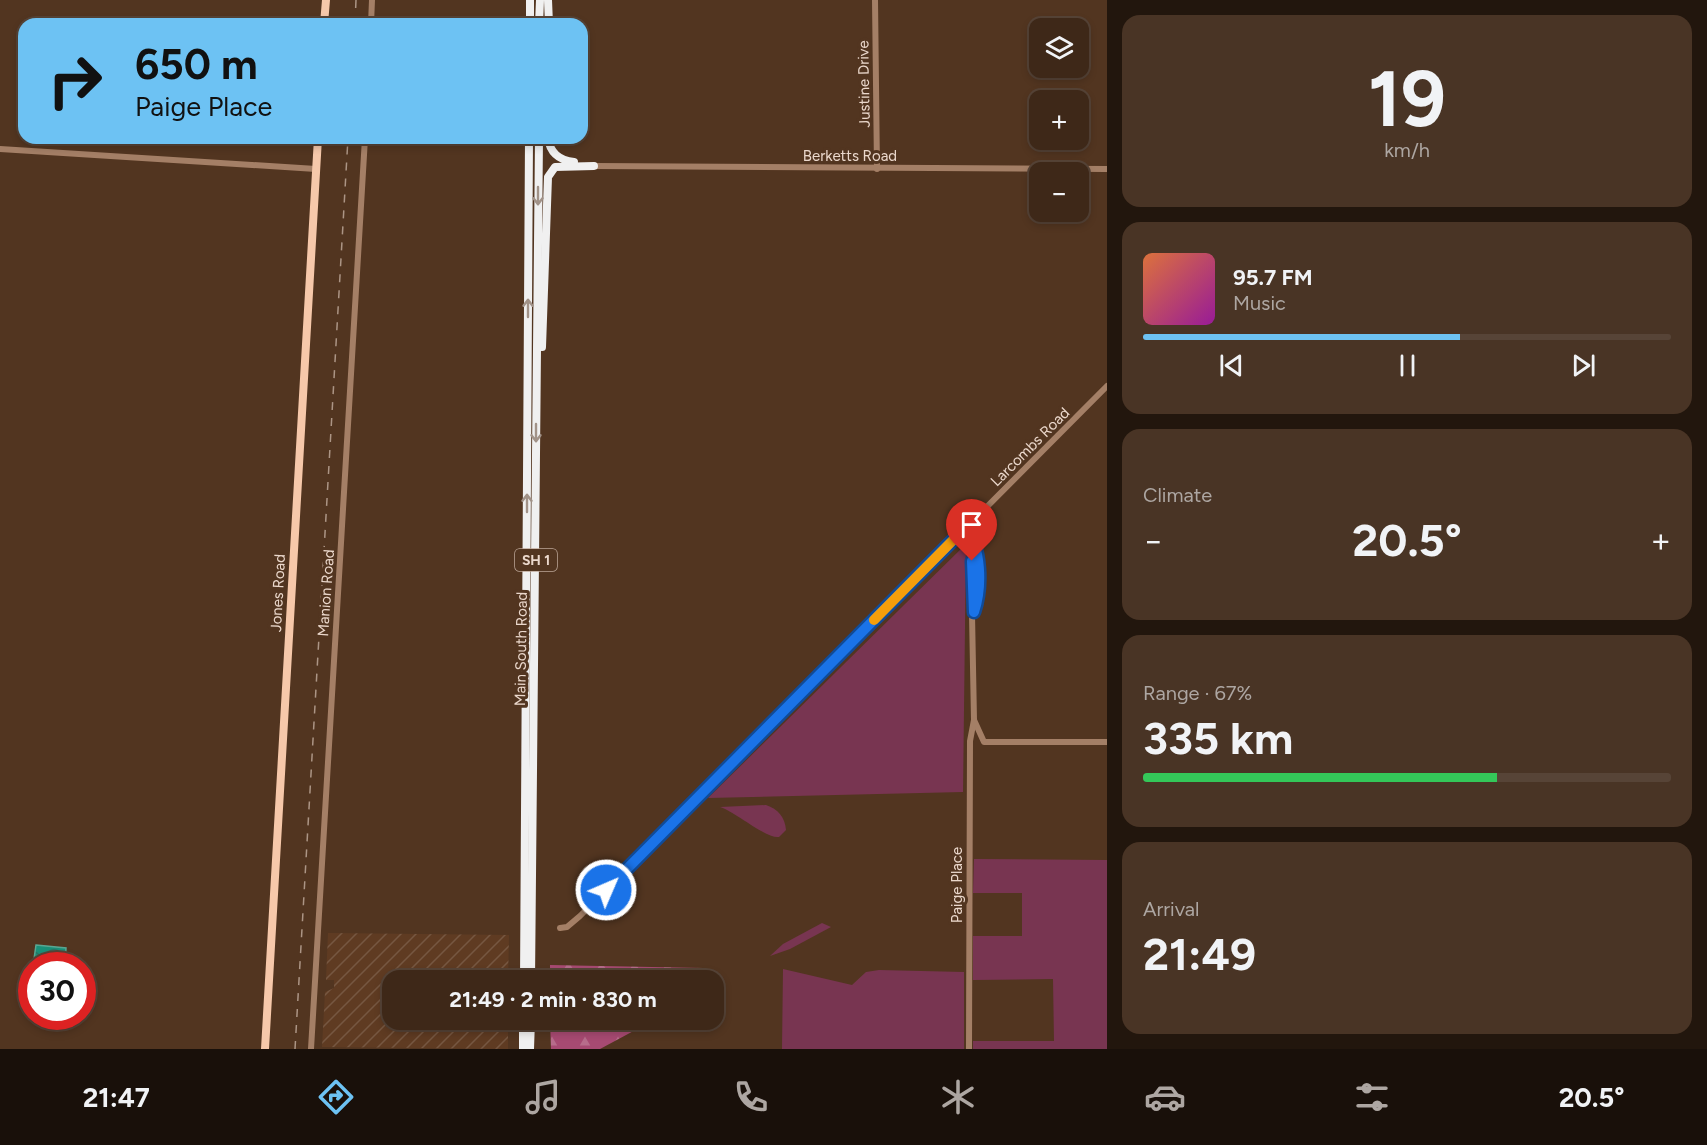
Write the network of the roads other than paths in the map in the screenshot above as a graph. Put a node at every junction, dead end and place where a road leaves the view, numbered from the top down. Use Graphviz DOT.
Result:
graph roads {
  1 [pos="326,0"];
  2 [pos="372,0"];
  3 [pos="530,0"];
  4 [pos="540,0"];
  5 [pos="548,0"];
  6 [pos="875,0"];
  7 [pos="324,18"];
  8 [pos="371,18"];
  9 [pos="530,18"];
  10 [pos="539,18"];
  11 [pos="549,18"];
  12 [pos="318,144"];
  13 [pos="365,144"];
  14 [pos="529,144"];
  15 [pos="538,144"];
  16 [pos="549,144"];
  17 [pos="0,149"];
  18 [pos="594,166"];
  19 [pos="316,169"];
  20 [pos="877,169"];
  21 [pos="1107,169"];
  22 [pos="1107,386"];
  23 [pos="537,398"];
  24 [pos="965,528"];
  25 [pos="974,720"];
  26 [pos="970,741"];
  27 [pos="984,742"];
  28 [pos="1107,742"];
  29 [pos="560,928"];
  30 [pos="524,970"];
  31 [pos="531,970"];
  32 [pos="524,1030"];
  33 [pos="531,1030"];
  34 [pos="265,1049"];
  35 [pos="311,1049"];
  36 [pos="523,1049"];
  37 [pos="530,1049"];
  38 [pos="969,1049"];
  1 -- 7 [label="main road"];
  2 -- 8 [label="street"];
  3 -- 9 [label="highway"];
  4 -- 10 [label="highway"];
  5 -- 11 [label="highway"];
  6 -- 20 [label="street, Justine Drive"];
  12 -- 19 [label="main road, Jones Road"];
  13 -- 35 [label="street, Manion Road"];
  30 -- 14 [label="highway, Main South Road / SH 1, one-way"];
  15 -- 23 [label="highway, Main South Road / SH 1, one-way"];
  16 -- 18 [label="highway"];
  17 -- 19 [label="street"];
  18 -- 20 [label="street, Berketts Road"];
  18 -- 23 [label="highway"];
  19 -- 34 [label="main road, Jones Road"];
  20 -- 21 [label="street, Berketts Road"];
  22 -- 24 [label="street, Larcombs Road"];
  23 -- 31 [label="highway, Main South Road / SH 1, one-way"];
  24 -- 25 [label="street, Paige Place"];
  24 -- 29 [label="street, Larcombs Road"];
  25 -- 26 [label="street, Paige Place"];
  25 -- 27 [label="street, Paige Place"];
  26 -- 27 [label="street"];
  26 -- 38 [label="street, Paige Place"];
  27 -- 28 [label="street"];
  32 -- 36 [label="highway"];
  33 -- 37 [label="highway"];
}
